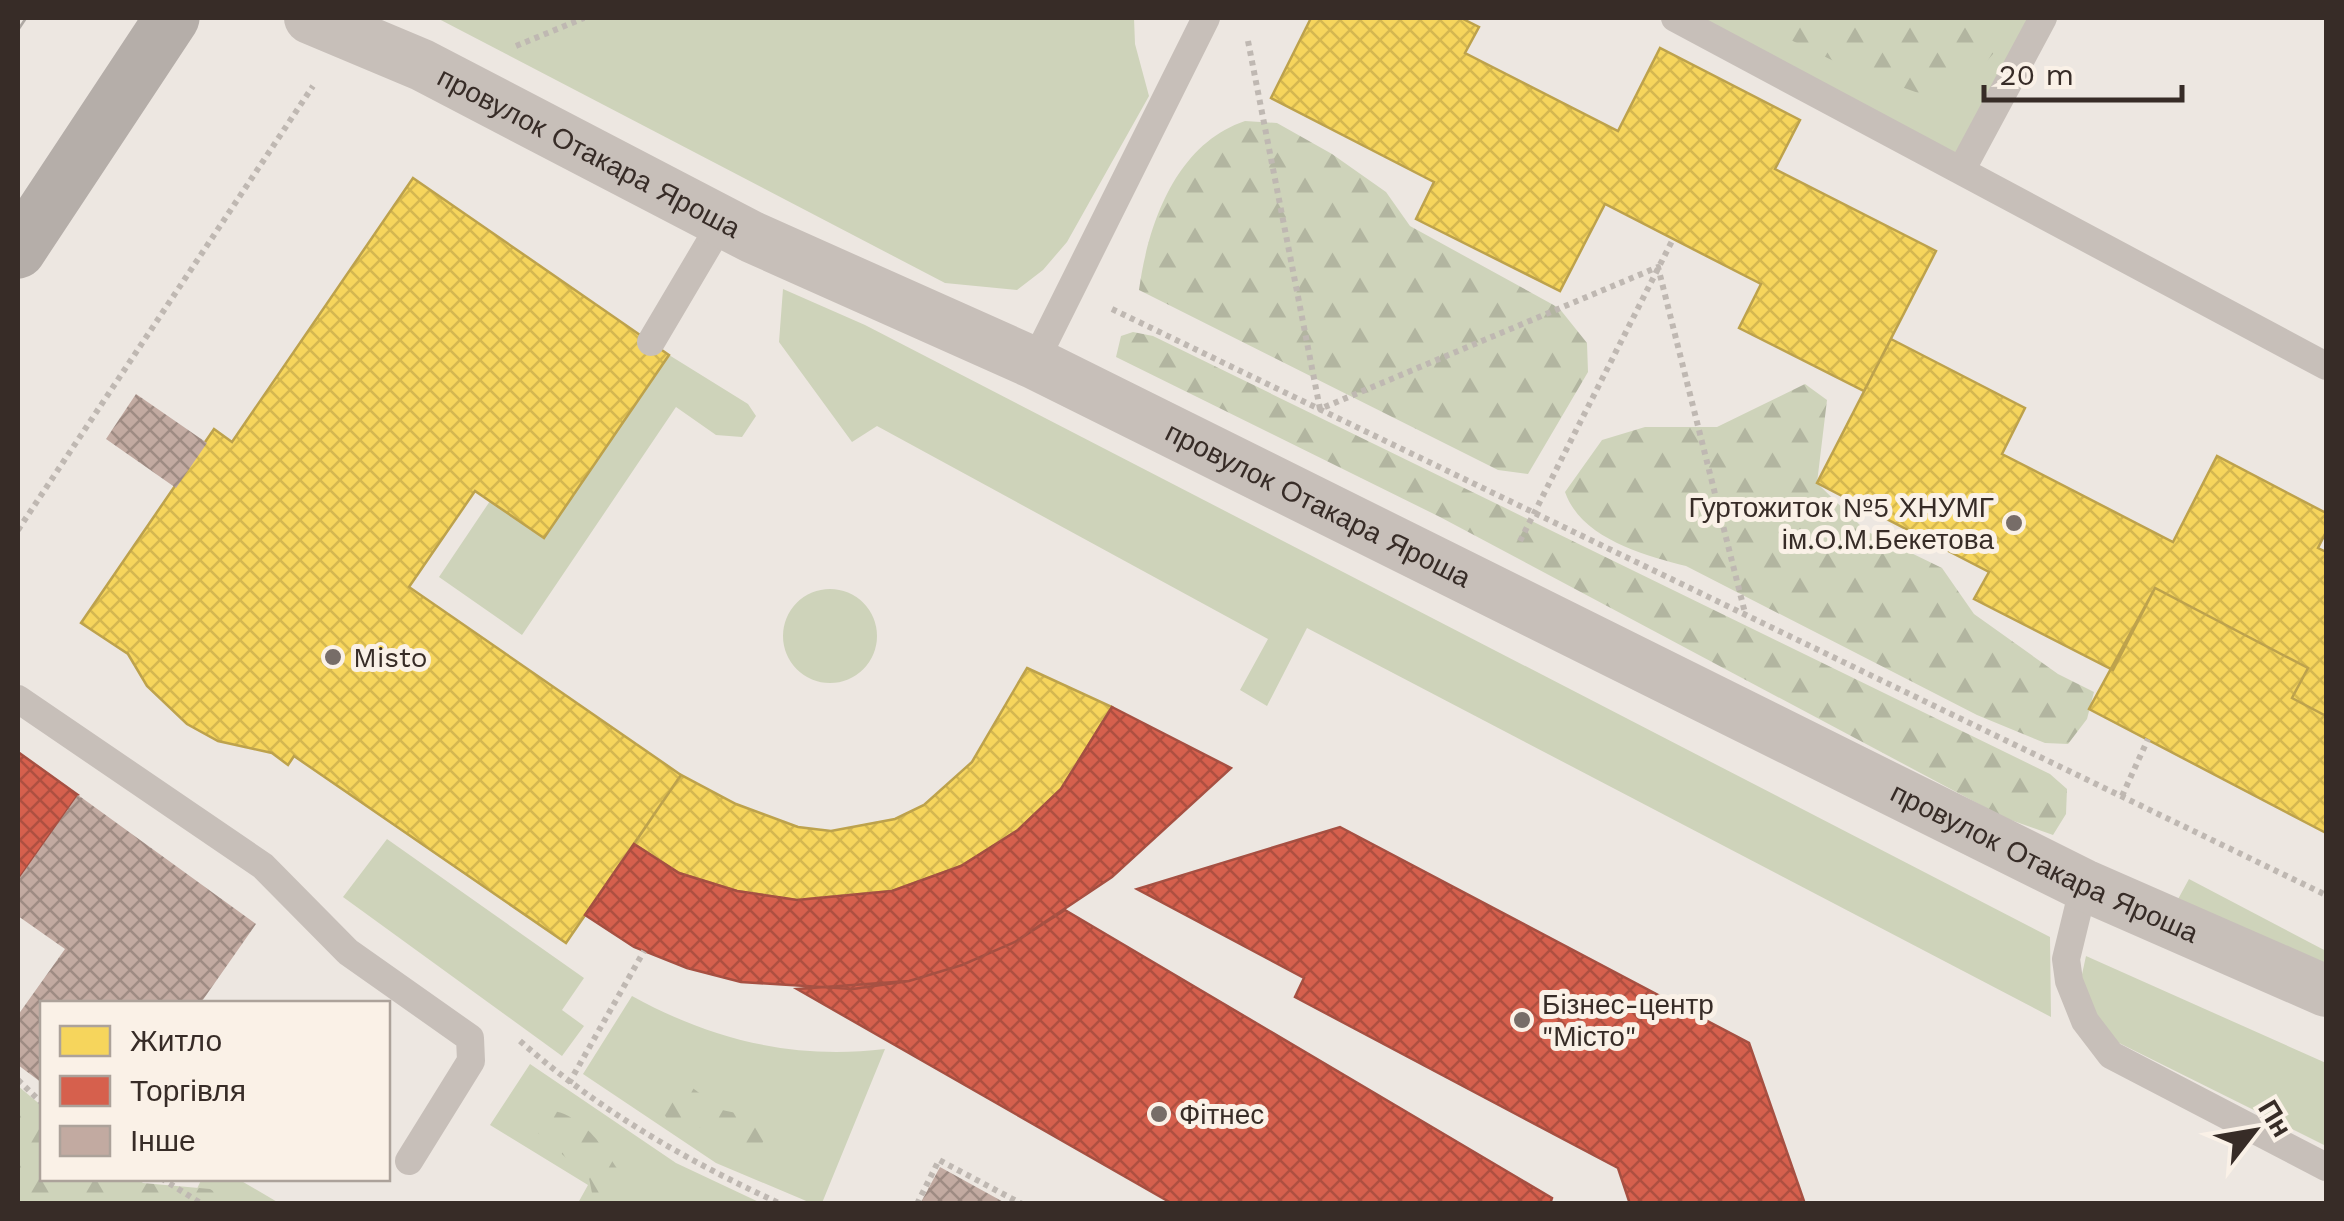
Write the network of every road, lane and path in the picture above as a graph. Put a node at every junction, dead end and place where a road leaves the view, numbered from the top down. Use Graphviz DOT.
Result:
graph roads {
  1 [pos="172,18"];
  2 [pos="584,18"];
  3 [pos="1206,18"];
  4 [pos="1675,18"];
  5 [pos="2043,18"];
  6 [pos="328,25"];
  7 [pos="1247,37"];
  8 [pos="502,51"];
  9 [pos="1962,169"];
  10 [pos="722,222"];
  11 [pos="1672,239"];
  12 [pos="18,251"];
  13 [pos="1658,267"];
  14 [pos="1072,290"];
  15 [pos="652,342"];
  16 [pos="1034,363"];
  17 [pos="2326,366"];
  18 [pos="1320,409"];
  19 [pos="1534,512"];
  20 [pos="18,530"];
  21 [pos="1746,614"];
  22 [pos="18,699"];
  23 [pos="2148,739"];
  24 [pos="2122,796"];
  25 [pos="2084,886"];
  26 [pos="2326,894"];
  27 [pos="644,951"];
  28 [pos="2326,991"];
  29 [pos="18,1080"];
  30 [pos="570,1083"];
  31 [pos="40,1101"];
  32 [pos="408,1161"];
  33 [pos="2326,1167"];
  34 [pos="166,1181"];
  35 [pos="202,1204"];
  36 [pos="917,1204"];
  37 [pos="1022,1204"];
  1 -- 12 [label="main road"];
  2 -- 8 [label="path"];
  3 -- 14 [label="lane"];
  4 -- 9 [label="lane"];
  5 -- 9 [label="lane"];
  6 -- 10 [label="street, провулок Отакара Яроша"];
  6 -- 20 [label="path"];
  7 -- 18 [label="path"];
  9 -- 17 [label="lane"];
  10 -- 15 [label="lane"];
  10 -- 16 [label="street, провулок Отакара Яроша"];
  11 -- 13 [label="path"];
  13 -- 18 [label="path"];
  13 -- 19 [label="path"];
  13 -- 21 [label="path"];
  14 -- 16 [label="lane"];
  14 -- 18 [label="path"];
  16 -- 25 [label="street, провулок Отакара Яроша"];
  18 -- 19 [label="path"];
  19 -- 21 [label="path"];
  21 -- 24 [label="path"];
  22 -- 32 [label="lane"];
  23 -- 24 [label="path"];
  24 -- 26 [label="path"];
  25 -- 28 [label="street, провулок Отакара Яроша"];
  25 -- 33 [label="lane"];
  27 -- 30 [label="path"];
  29 -- 31 [label="path"];
  34 -- 35 [label="path"];
  36 -- 37 [label="path"];
}
